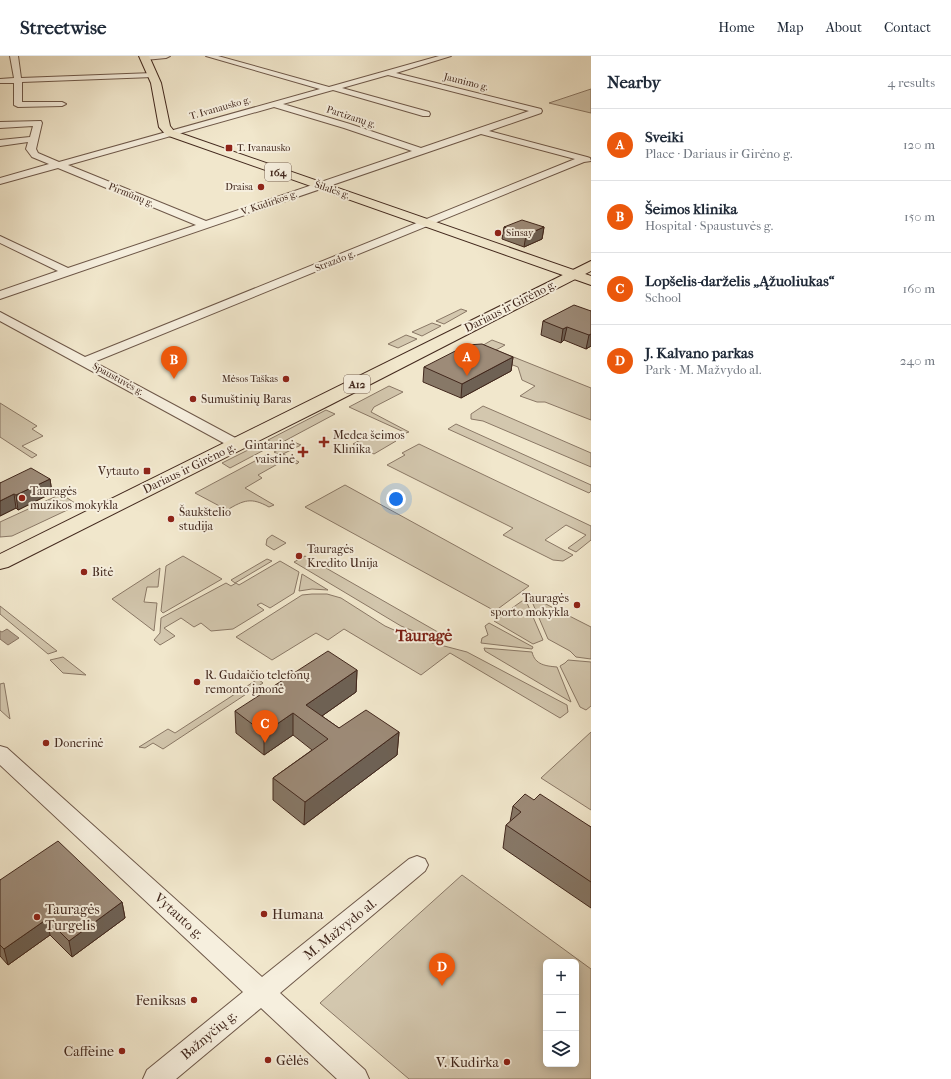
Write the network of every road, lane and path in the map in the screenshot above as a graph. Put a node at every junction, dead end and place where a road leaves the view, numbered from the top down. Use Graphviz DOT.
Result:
graph roads {
  1 [pos="14,56"];
  2 [pos="166,56"];
  3 [pos="210,56"];
  4 [pos="425,56"];
  5 [pos="447,56"];
  6 [pos="144,57"];
  7 [pos="437,59"];
  8 [pos="388,72"];
  9 [pos="153,76"];
  10 [pos="0,81"];
  11 [pos="18,81"];
  12 [pos="331,88"];
  13 [pos="62,104"];
  14 [pos="273,104"];
  15 [pos="538,111"];
  16 [pos="426,114"];
  17 [pos="0,125"];
  18 [pos="481,131"];
  19 [pos="170,134"];
  20 [pos="34,140"];
  21 [pos="0,143"];
  22 [pos="422,152"];
  23 [pos="587,160"];
  24 [pos="57,165"];
  25 [pos="0,181"];
  26 [pos="320,186"];
  27 [pos="427,224"];
  28 [pos="206,225"];
  29 [pos="0,239"];
  30 [pos="591,265"];
  31 [pos="68,272"];
  32 [pos="572,274"];
  33 [pos="591,281"];
  34 [pos="0,295"];
  35 [pos="0,316"];
  36 [pos="85,361"];
  37 [pos="236,444"];
  38 [pos="0,562"];
  39 [pos="0,753"];
  40 [pos="417,865"];
  41 [pos="262,992"];
  42 [pos="156,1079"];
  43 [pos="356,1079"];
  1 -- 11 [label="street"];
  2 -- 6 [label="street"];
  3 -- 12 [label="street"];
  4 -- 7 [label="street"];
  5 -- 7 [label="street, T. Ivanausko g."];
  6 -- 9 [label="main road"];
  7 -- 8 [label="street, T. Ivanausko g."];
  8 -- 12 [label="street, T. Ivanausko g."];
  8 -- 15 [label="street, Jaunimo g."];
  9 -- 11 [label="street"];
  9 -- 19 [label="main road"];
  10 -- 11 [label="street"];
  11 -- 13 [label="street"];
  12 -- 14 [label="street, T. Ivanausko g."];
  12 -- 16 [label="street"];
  14 -- 19 [label="street, T. Ivanausko g."];
  14 -- 22 [label="street, Partizanų g."];
  15 -- 18 [label="street, V. Kudirkos g."];
  17 -- 20 [label="street"];
  18 -- 22 [label="street, V. Kudirkos g."];
  18 -- 23 [label="street"];
  19 -- 24 [label="street, T. Ivanausko g."];
  19 -- 26 [label="main road, Šilalės g. / 164"];
  20 -- 21 [label="street"];
  20 -- 24 [label="street, Pirmūnų g."];
  22 -- 26 [label="street, V. Kudirkos g."];
  23 -- 27 [label="street, Strazdo g."];
  24 -- 25 [label="street, T. Ivanausko g."];
  24 -- 28 [label="street, Pirmūnų g."];
  26 -- 27 [label="main road, Šilalės g. / 164"];
  26 -- 28 [label="street, V. Kudirkos g."];
  27 -- 32 [label="main road, Šilalės g. / 164"];
  27 -- 36 [label="street, Strazdo g."];
  28 -- 31 [label="street, V. Kudirkos g."];
  29 -- 31 [label="street"];
  30 -- 32 [label="main road, Dariaus ir Girėno g. / A12"];
  31 -- 34 [label="street, V. Kudirkos g."];
  32 -- 33 [label="main road, Šilalės g."];
  32 -- 37 [label="main road, Dariaus ir Girėno g. / A12"];
  35 -- 36 [label="street, Spaustuvės g."];
  36 -- 37 [label="street, Spaustuvės g."];
  37 -- 38 [label="main road, Dariaus ir Girėno g. / A12"];
  39 -- 41 [label="street, Vytauto g."];
  40 -- 41 [label="street, M. Mažvydo al."];
  41 -- 42 [label="street, Bažnyčių g."];
  41 -- 43 [label="street, Vytauto g."];
}
